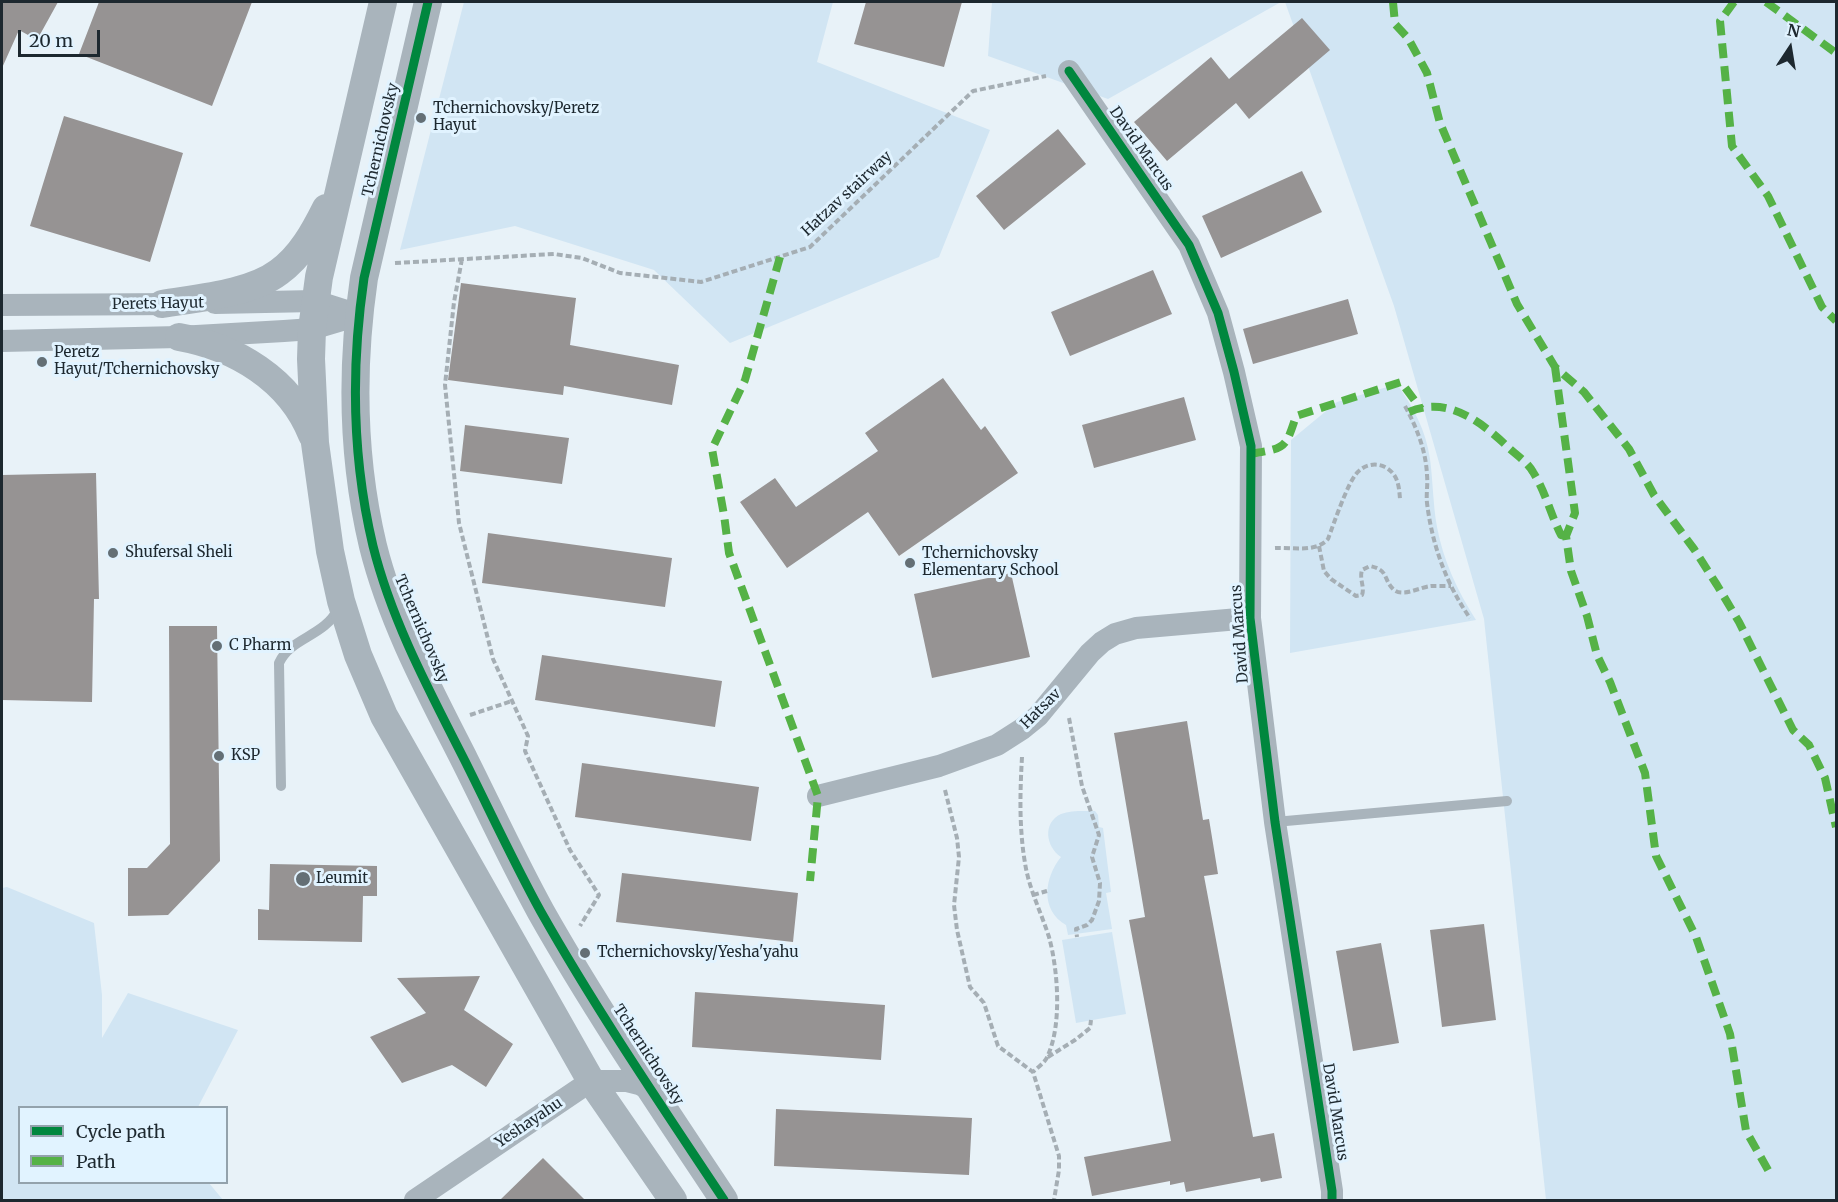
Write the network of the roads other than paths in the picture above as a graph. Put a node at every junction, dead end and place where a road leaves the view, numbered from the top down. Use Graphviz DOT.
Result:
graph roads {
  1 [pos="383,2"];
  2 [pos="428,2"];
  3 [pos="1069,71"];
  4 [pos="341,180"];
  5 [pos="315,301"];
  6 [pos="162,304"];
  7 [pos="2,305"];
  8 [pos="358,315"];
  9 [pos="312,329"];
  10 [pos="179,337"];
  11 [pos="2,340"];
  12 [pos="315,443"];
  13 [pos="341,601"];
  14 [pos="1250,618"];
  15 [pos="281,786"];
  16 [pos="818,796"];
  17 [pos="1507,801"];
  18 [pos="1275,822"];
  19 [pos="591,1081"];
  20 [pos="651,1090"];
  21 [pos="415,1200"];
  22 [pos="673,1200"];
  23 [pos="724,1200"];
  24 [pos="1332,1200"];
  1 -- 4 [label="street, Tchernichovsky"];
  2 -- 8 [label="street, Tchernichovsky"];
  3 -- 14 [label="street, David Marcus"];
  4 -- 5 [label="street, Tchernichovsky"];
  4 -- 6 [label="street"];
  5 -- 6 [label="street, Perets Hayut"];
  5 -- 8 [label="street, Perets Hayut"];
  5 -- 9 [label="street, Tchernichovsky"];
  6 -- 7 [label="street, Perets Hayut"];
  8 -- 9 [label="street"];
  8 -- 20 [label="street, Tchernichovsky"];
  9 -- 10 [label="street"];
  9 -- 12 [label="street, Tchernichovsky"];
  10 -- 11 [label="street"];
  10 -- 12 [label="street"];
  12 -- 13 [label="street, Tchernichovsky"];
  13 -- 15 [label="lane"];
  13 -- 19 [label="street, Tchernichovsky"];
  14 -- 16 [label="street, Hatsav"];
  14 -- 18 [label="street, David Marcus"];
  17 -- 18 [label="lane"];
  18 -- 24 [label="street, David Marcus"];
  19 -- 20 [label="street"];
  19 -- 21 [label="street, Yeshayahu"];
  19 -- 22 [label="street, Tchernichovsky"];
  20 -- 23 [label="street, Tchernichovsky"];
}
